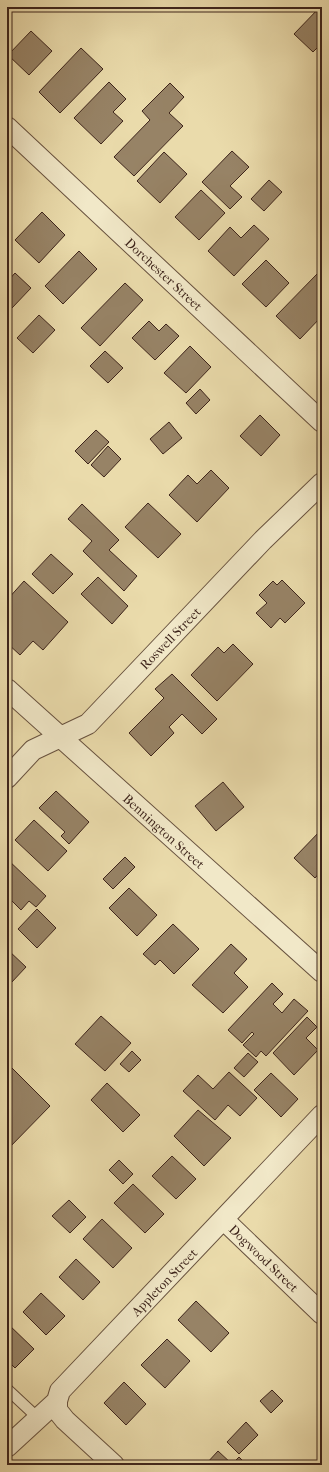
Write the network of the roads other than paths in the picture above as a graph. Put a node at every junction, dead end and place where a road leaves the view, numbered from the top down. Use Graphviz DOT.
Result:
graph roads {
  1 [pos="7,127"];
  2 [pos="322,422"];
  3 [pos="322,483"];
  4 [pos="7,689"];
  5 [pos="60,737"];
  6 [pos="7,778"];
  7 [pos="322,972"];
  8 [pos="322,1115"];
  9 [pos="224,1220"];
  10 [pos="322,1314"];
  11 [pos="7,1390"];
  12 [pos="57,1401"];
  13 [pos="38,1418"];
  14 [pos="7,1447"];
  15 [pos="114,1465"];
  1 -- 2 [label="street, Dorchester Street"];
  3 -- 5 [label="street, Roswell Street"];
  4 -- 5 [label="street, Bennington Street"];
  5 -- 6 [label="street, Roswell Street"];
  5 -- 7 [label="street, Bennington Street"];
  8 -- 9 [label="street, Appleton Street"];
  9 -- 10 [label="street, Dogwood Street"];
  9 -- 12 [label="street, Appleton Street"];
  11 -- 13 [label="lane"];
  12 -- 13 [label="street, Appleton Street"];
  12 -- 15 [label="street"];
  13 -- 14 [label="street, Appleton Street"];
}
